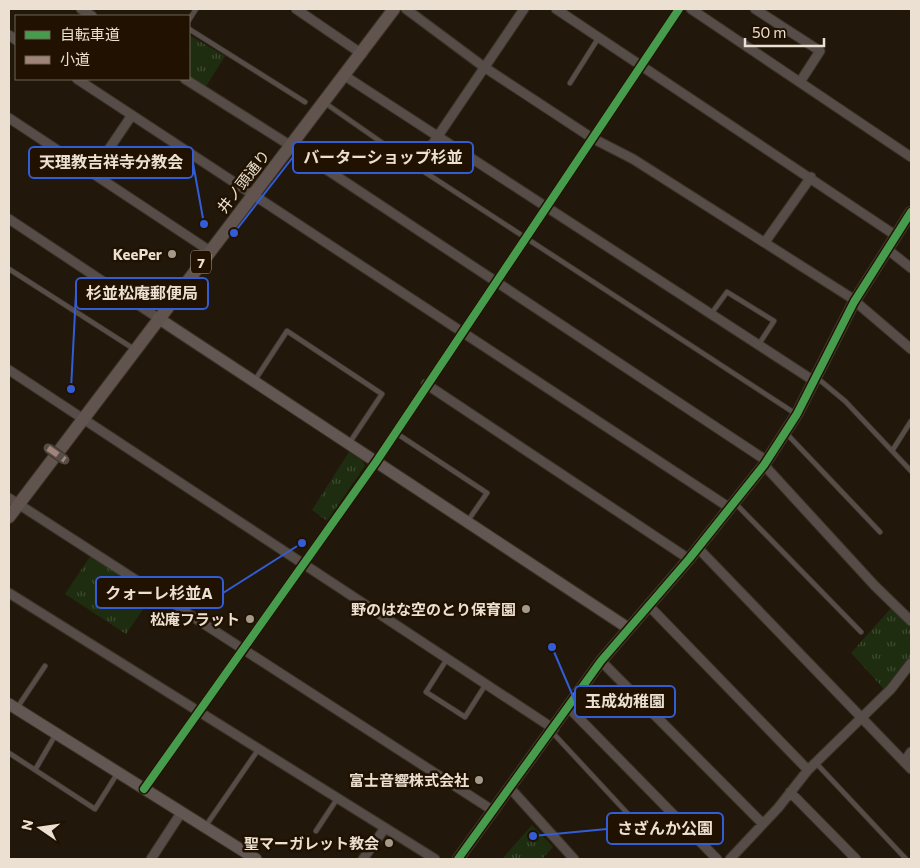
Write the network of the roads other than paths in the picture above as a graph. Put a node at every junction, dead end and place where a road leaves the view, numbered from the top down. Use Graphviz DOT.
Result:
graph roads {
  1 [pos="296,9"];
  2 [pos="394,9"];
  3 [pos="406,9"];
  4 [pos="524,9"];
  5 [pos="556,9"];
  6 [pos="678,9"];
  7 [pos="691,9"];
  8 [pos="755,9"];
  9 [pos="190,30"];
  10 [pos="599,37"];
  11 [pos="362,54"];
  12 [pos="640,66"];
  13 [pos="484,67"];
  14 [pos="345,76"];
  15 [pos="79,80"];
  16 [pos="187,80"];
  17 [pos="800,82"];
  18 [pos="570,83"];
  19 [pos="306,102"];
  20 [pos="324,103"];
  21 [pos="132,115"];
  22 [pos="9,118"];
  23 [pos="437,136"];
  24 [pos="592,138"];
  25 [pos="291,146"];
  26 [pos="911,157"];
  27 [pos="417,167"];
  28 [pos="92,174"];
  29 [pos="811,177"];
  30 [pos="253,193"];
  31 [pos="546,206"];
  32 [pos="911,212"];
  33 [pos="9,219"];
  34 [pos="895,235"];
  35 [pos="526,237"];
  36 [pos="765,242"];
  37 [pos="887,249"];
  38 [pos="210,251"];
  39 [pos="911,268"];
  40 [pos="9,269"];
  41 [pos="495,282"];
  42 [pos="854,302"];
  43 [pos="711,314"];
  44 [pos="158,318"];
  45 [pos="462,332"];
  46 [pos="758,345"];
  47 [pos="911,348"];
  48 [pos="134,350"];
  49 [pos="9,370"];
  50 [pos="815,379"];
  51 [pos="254,381"];
  52 [pos="426,384"];
  53 [pos="797,414"];
  54 [pos="82,418"];
  55 [pos="911,421"];
  56 [pos="395,432"];
  57 [pos="785,432"];
  58 [pos="349,444"];
  59 [pos="48,448"];
  60 [pos="892,451"];
  61 [pos="65,460"];
  62 [pos="376,462"];
  63 [pos="765,463"];
  64 [pos="911,471"];
  65 [pos="14,501"];
  66 [pos="732,506"];
  67 [pos="9,517"];
  68 [pos="468,522"];
  69 [pos="880,532"];
  70 [pos="698,548"];
  71 [pos="689,559"];
  72 [pos="304,564"];
  73 [pos="9,593"];
  74 [pos="650,606"];
  75 [pos="911,621"];
  76 [pos="628,628"];
  77 [pos="861,632"];
  78 [pos="242,650"];
  79 [pos="447,659"];
  80 [pos="601,661"];
  81 [pos="911,663"];
  82 [pos="44,666"];
  83 [pos="486,684"];
  84 [pos="13,706"];
  85 [pos="569,708"];
  86 [pos="197,712"];
  87 [pos="863,718"];
  88 [pos="553,731"];
  89 [pos="56,734"];
  90 [pos="258,750"];
  91 [pos="911,752"];
  92 [pos="9,753"];
  93 [pos="815,762"];
  94 [pos="904,762"];
  95 [pos="911,769"];
  96 [pos="35,770"];
  97 [pos="808,770"];
  98 [pos="118,773"];
  99 [pos="510,788"];
  100 [pos="144,789"];
  101 [pos="790,792"];
  102 [pos="337,799"];
  103 [pos="496,808"];
  104 [pos="181,813"];
  105 [pos="763,824"];
  106 [pos="204,827"];
  107 [pos="385,828"];
  108 [pos="641,828"];
  109 [pos="316,831"];
  110 [pos="736,857"];
  111 [pos="461,858"];
  112 [pos="151,859"];
  113 [pos="256,859"];
  114 [pos="363,859"];
  115 [pos="435,859"];
  116 [pos="574,859"];
  117 [pos="717,859"];
  118 [pos="856,859"];
  119 [pos="906,859"];
  1 -- 11 [label="street"];
  2 -- 11 [label="main road, 井ノ頭通り / 7"];
  3 -- 13 [label="street"];
  4 -- 13 [label="street"];
  5 -- 10 [label="street"];
  6 -- 12 [label="street"];
  7 -- 17 [label="street"];
  8 -- 17 [label="street"];
  9 -- 19 [label="lane"];
  10 -- 12 [label="street"];
  10 -- 18 [label="lane"];
  11 -- 14 [label="main road, 井ノ頭通り / 7"];
  12 -- 24 [label="street"];
  12 -- 29 [label="street"];
  13 -- 23 [label="street"];
  13 -- 24 [label="street"];
  14 -- 20 [label="main road, 井ノ頭通り / 7"];
  14 -- 23 [label="street"];
  15 -- 21 [label="street"];
  16 -- 25 [label="street"];
  17 -- 26 [label="street"];
  20 -- 25 [label="main road, 井ノ頭通り / 7"];
  20 -- 27 [label="lane"];
  21 -- 28 [label="street"];
  21 -- 30 [label="street"];
  22 -- 28 [label="street"];
  23 -- 27 [label="street"];
  23 -- 31 [label="street"];
  24 -- 31 [label="street"];
  24 -- 36 [label="street"];
  25 -- 30 [label="main road, 井ノ頭通り / 7"];
  25 -- 41 [label="street"];
  27 -- 35 [label="lane"];
  28 -- 38 [label="street"];
  29 -- 34 [label="street"];
  29 -- 36 [label="street"];
  30 -- 38 [label="main road, 井ノ頭通り / 7"];
  30 -- 45 [label="street"];
  31 -- 35 [label="street"];
  31 -- 43 [label="street"];
  32 -- 34 [label="street"];
  33 -- 44 [label="street"];
  34 -- 37 [label="street"];
  35 -- 41 [label="street"];
  35 -- 53 [label="lane"];
  36 -- 42 [label="street"];
  37 -- 39 [label="street"];
  37 -- 42 [label="street"];
  38 -- 44 [label="main road, 井ノ頭通り / 7"];
  40 -- 48 [label="lane"];
  41 -- 45 [label="street"];
  41 -- 63 [label="street"];
  42 -- 47 [label="street"];
  42 -- 50 [label="street"];
  43 -- 46 [label="street"];
  43 -- 46 [label="lane"];
  44 -- 48 [label="main road, 井ノ頭通り / 7"];
  44 -- 51 [label="street"];
  45 -- 52 [label="street"];
  45 -- 66 [label="street"];
  46 -- 50 [label="street"];
  48 -- 54 [label="main road, 井ノ頭通り / 7"];
  49 -- 54 [label="street"];
  50 -- 53 [label="street"];
  50 -- 60 [label="lane"];
  51 -- 58 [label="street"];
  51 -- 58 [label="lane"];
  52 -- 56 [label="street"];
  52 -- 71 [label="street"];
  53 -- 57 [label="street"];
  54 -- 65 [label="main road, 井ノ頭通り / 7"];
  54 -- 72 [label="street"];
  55 -- 60 [label="lane"];
  56 -- 62 [label="street"];
  56 -- 68 [label="lane"];
  57 -- 63 [label="street"];
  57 -- 69 [label="lane"];
  58 -- 62 [label="street"];
  59 -- 61 [label="street, bridge"];
  60 -- 64 [label="lane"];
  62 -- 68 [label="street"];
  62 -- 72 [label="street"];
  63 -- 66 [label="street"];
  63 -- 75 [label="street"];
  65 -- 67 [label="main road, 井ノ頭通り / 7"];
  65 -- 78 [label="street"];
  66 -- 70 [label="street"];
  66 -- 77 [label="lane"];
  68 -- 76 [label="street"];
  70 -- 71 [label="street"];
  70 -- 87 [label="street"];
  71 -- 74 [label="street"];
  72 -- 78 [label="street"];
  72 -- 79 [label="street"];
  73 -- 86 [label="street"];
  74 -- 76 [label="street"];
  74 -- 97 [label="street"];
  76 -- 80 [label="street"];
  78 -- 86 [label="street"];
  78 -- 103 [label="street"];
  79 -- 83 [label="street"];
  79 -- 83 [label="lane"];
  80 -- 85 [label="street"];
  80 -- 105 [label="street"];
  81 -- 87 [label="street"];
  82 -- 84 [label="lane"];
  83 -- 88 [label="street"];
  84 -- 89 [label="street"];
  85 -- 88 [label="street"];
  85 -- 117 [label="street"];
  86 -- 90 [label="street"];
  86 -- 100 [label="street"];
  87 -- 93 [label="street"];
  87 -- 94 [label="street"];
  88 -- 99 [label="street"];
  88 -- 108 [label="lane"];
  89 -- 96 [label="lane"];
  89 -- 98 [label="street"];
  90 -- 102 [label="street"];
  90 -- 106 [label="lane"];
  91 -- 94 [label="street"];
  92 -- 96 [label="lane"];
  93 -- 97 [label="street"];
  93 -- 119 [label="lane"];
  94 -- 95 [label="street"];
  96 -- 98 [label="lane"];
  97 -- 101 [label="street"];
  98 -- 100 [label="street"];
  99 -- 103 [label="street"];
  99 -- 116 [label="street"];
  100 -- 104 [label="street"];
  101 -- 105 [label="street"];
  101 -- 118 [label="street"];
  102 -- 107 [label="street"];
  102 -- 109 [label="lane"];
  103 -- 111 [label="street"];
  104 -- 106 [label="street"];
  104 -- 112 [label="street"];
  105 -- 110 [label="street"];
  106 -- 113 [label="street"];
  107 -- 114 [label="street"];
  107 -- 115 [label="street"];
}
